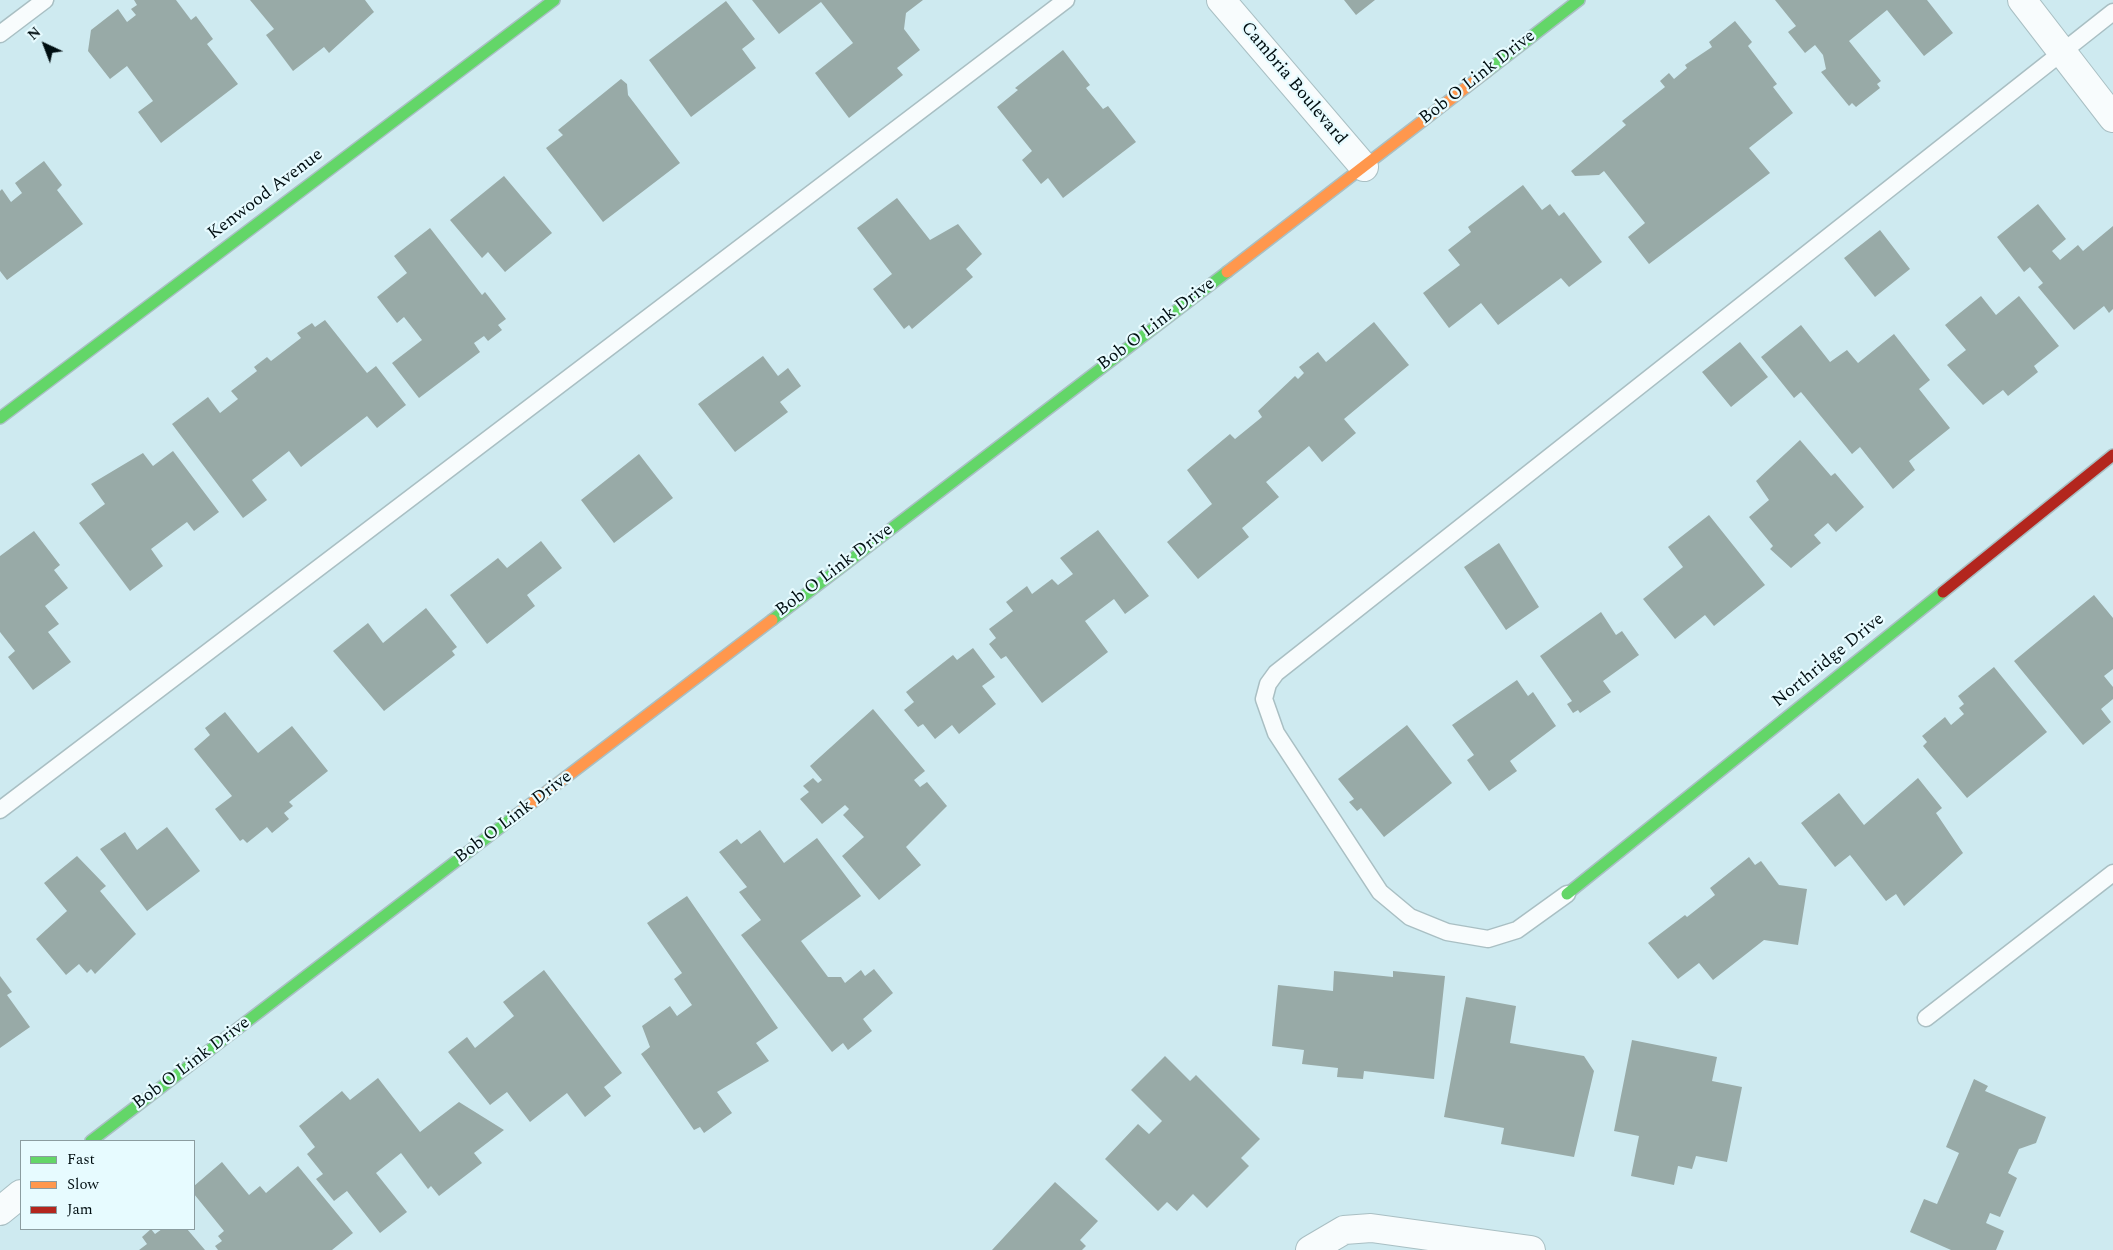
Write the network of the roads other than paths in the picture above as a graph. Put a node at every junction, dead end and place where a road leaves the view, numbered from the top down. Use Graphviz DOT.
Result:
graph roads {
  1 [pos="45,0"];
  2 [pos="554,0"];
  3 [pos="1066,0"];
  4 [pos="1221,0"];
  5 [pos="1579,0"];
  6 [pos="2022,0"];
  7 [pos="2113,12"];
  8 [pos="0,34"];
  9 [pos="2062,52"];
  10 [pos="2113,118"];
  11 [pos="1364,167"];
  12 [pos="0,418"];
  13 [pos="2113,455"];
  14 [pos="0,810"];
  15 [pos="2113,873"];
  16 [pos="1566,894"];
  17 [pos="1926,1018"];
  18 [pos="92,1140"];
  19 [pos="20,1195"];
  20 [pos="0,1210"];
  21 [pos="1310,1250"];
  22 [pos="1531,1250"];
  1 -- 8 [label="lane"];
  2 -- 12 [label="street, Kenwood Avenue"];
  3 -- 14 [label="lane"];
  4 -- 11 [label="street, Cambria Boulevard"];
  5 -- 11 [label="street, Bob O Link Drive"];
  6 -- 9 [label="street"];
  7 -- 9 [label="lane"];
  9 -- 10 [label="street"];
  9 -- 16 [label="lane"];
  11 -- 18 [label="street, Bob O Link Drive"];
  13 -- 16 [label="street, Northridge Drive"];
  15 -- 17 [label="lane"];
  19 -- 20 [label="street"];
  21 -- 22 [label="street"];
}
